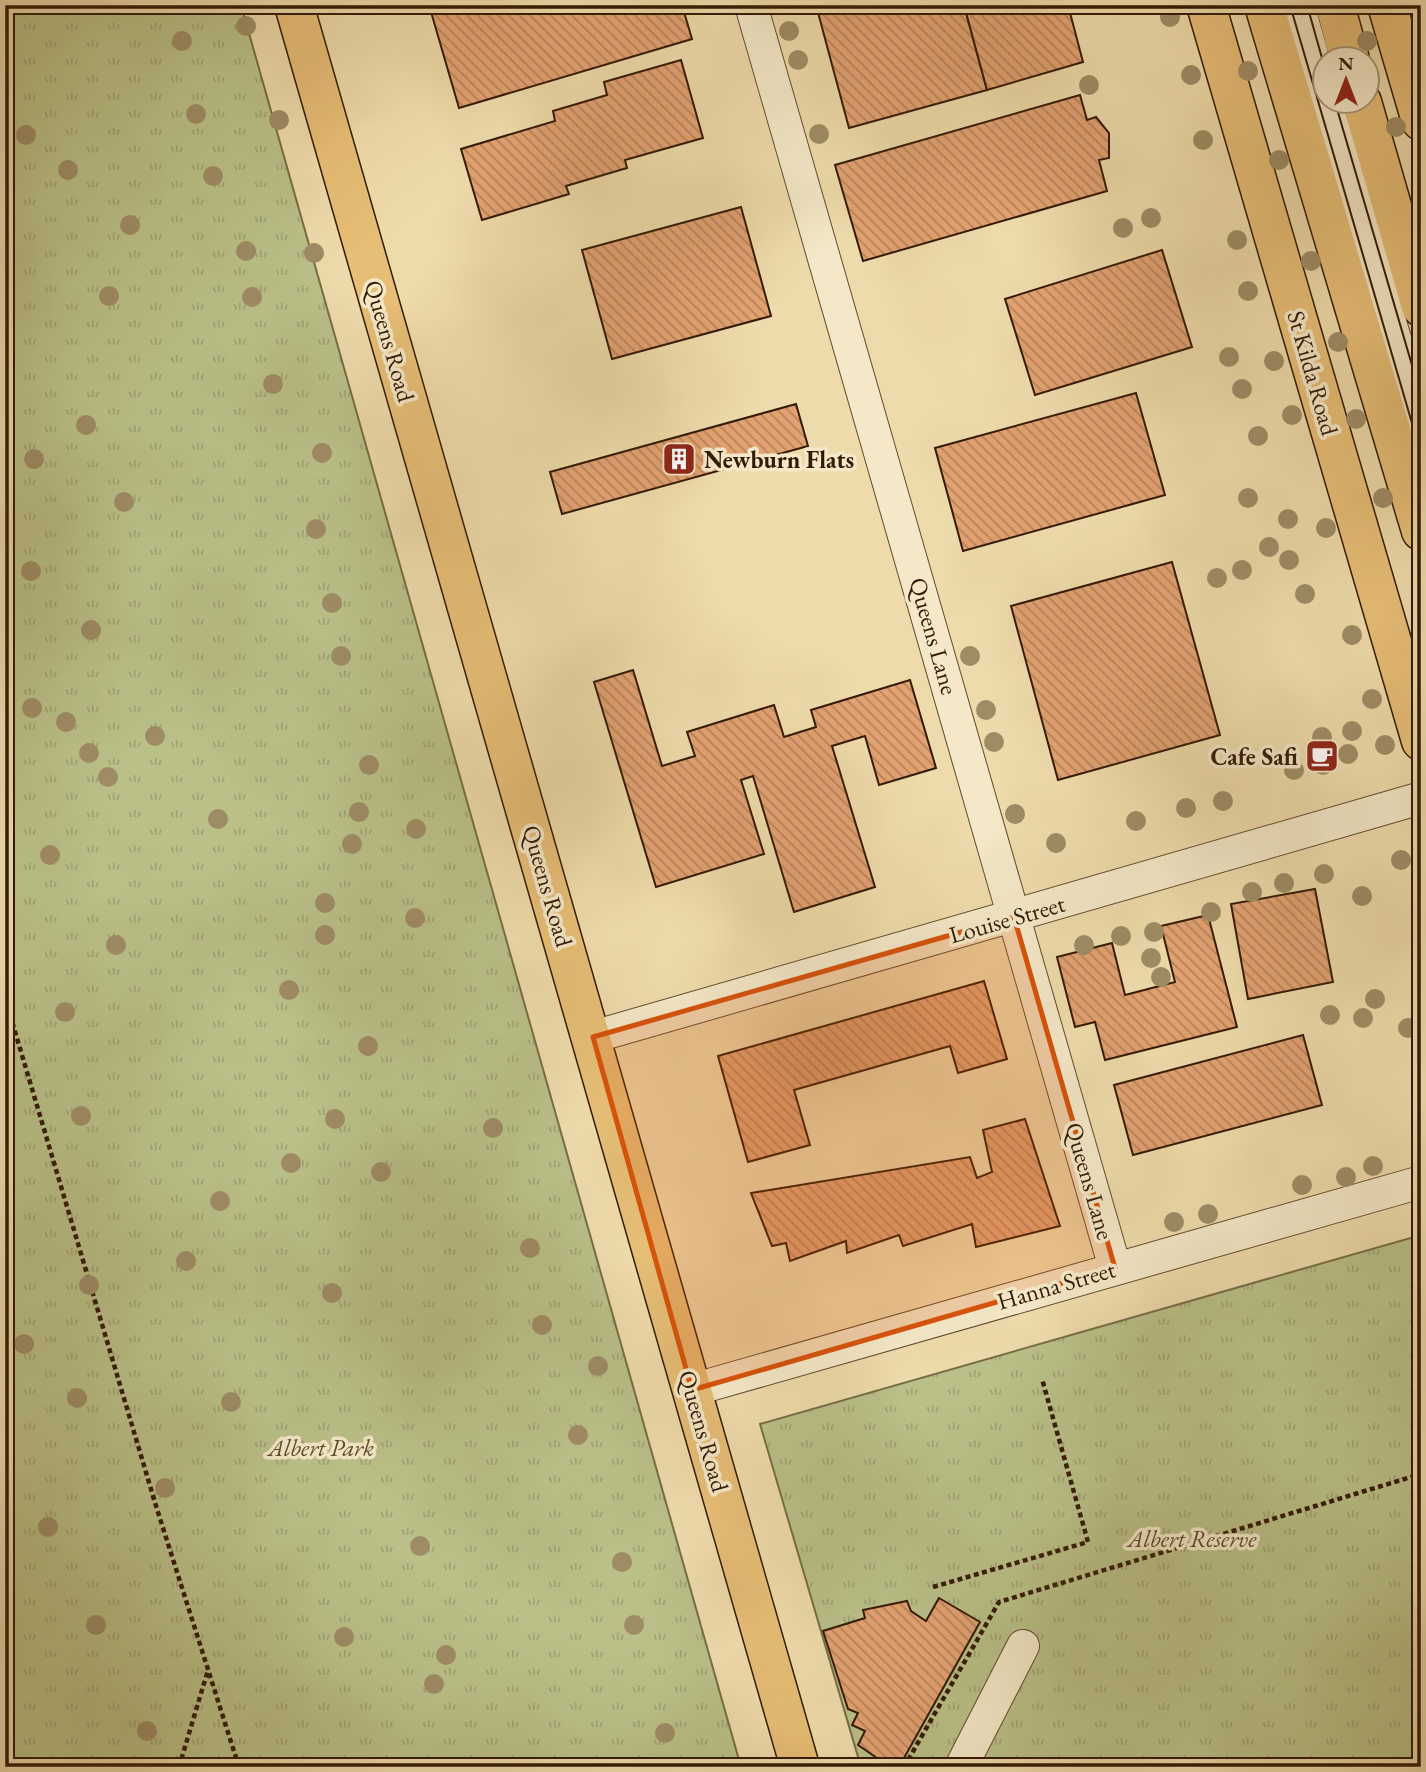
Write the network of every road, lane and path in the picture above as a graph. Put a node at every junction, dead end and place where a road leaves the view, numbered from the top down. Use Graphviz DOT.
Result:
graph roads {
  1 [pos="294,5"];
  2 [pos="751,5"];
  3 [pos="1206,5"];
  4 [pos="1264,5"];
  5 [pos="1298,5"];
  6 [pos="1335,5"];
  7 [pos="1387,5"];
  8 [pos="1310,46"];
  9 [pos="1346,46"];
  10 [pos="1330,116"];
  11 [pos="1366,116"];
  12 [pos="1421,121"];
  13 [pos="1421,307"];
  14 [pos="1421,428"];
  15 [pos="1421,531"];
  16 [pos="1421,741"];
  17 [pos="1421,798"];
  18 [pos="1014,917"];
  19 [pos="5,998"];
  20 [pos="593,1037"];
  21 [pos="1421,1182"];
  22 [pos="1115,1268"];
  23 [pos="1042,1379"];
  24 [pos="692,1390"];
  25 [pos="1421,1474"];
  26 [pos="933,1587"];
  27 [pos="1023,1646"];
  28 [pos="208,1669"];
  29 [pos="178,1767"];
  30 [pos="239,1767"];
  31 [pos="800,1767"];
  32 [pos="904,1767"];
  33 [pos="961,1767"];
  1 -- 20 [label="main road, Queens Road"];
  2 -- 18 [label="street, Queens Lane"];
  3 -- 16 [label="main road, St Kilda Road"];
  4 -- 15 [label="main road"];
  5 -- 8 [label="street"];
  6 -- 9 [label="main road"];
  7 -- 12 [label="main road"];
  10 -- 14 [label="street"];
  11 -- 13 [label="main road"];
  17 -- 18 [label="street, Louise Street"];
  18 -- 20 [label="street, Louise Street"];
  18 -- 22 [label="street, Queens Lane"];
  19 -- 28 [label="path"];
  20 -- 24 [label="main road, Queens Road"];
  21 -- 22 [label="street, Hanna Street"];
  22 -- 24 [label="street, Hanna Street"];
  23 -- 26 [label="path"];
  24 -- 31 [label="main road, Queens Road"];
  25 -- 32 [label="path"];
  27 -- 33 [label="street"];
  28 -- 29 [label="path"];
  28 -- 30 [label="path"];
}
